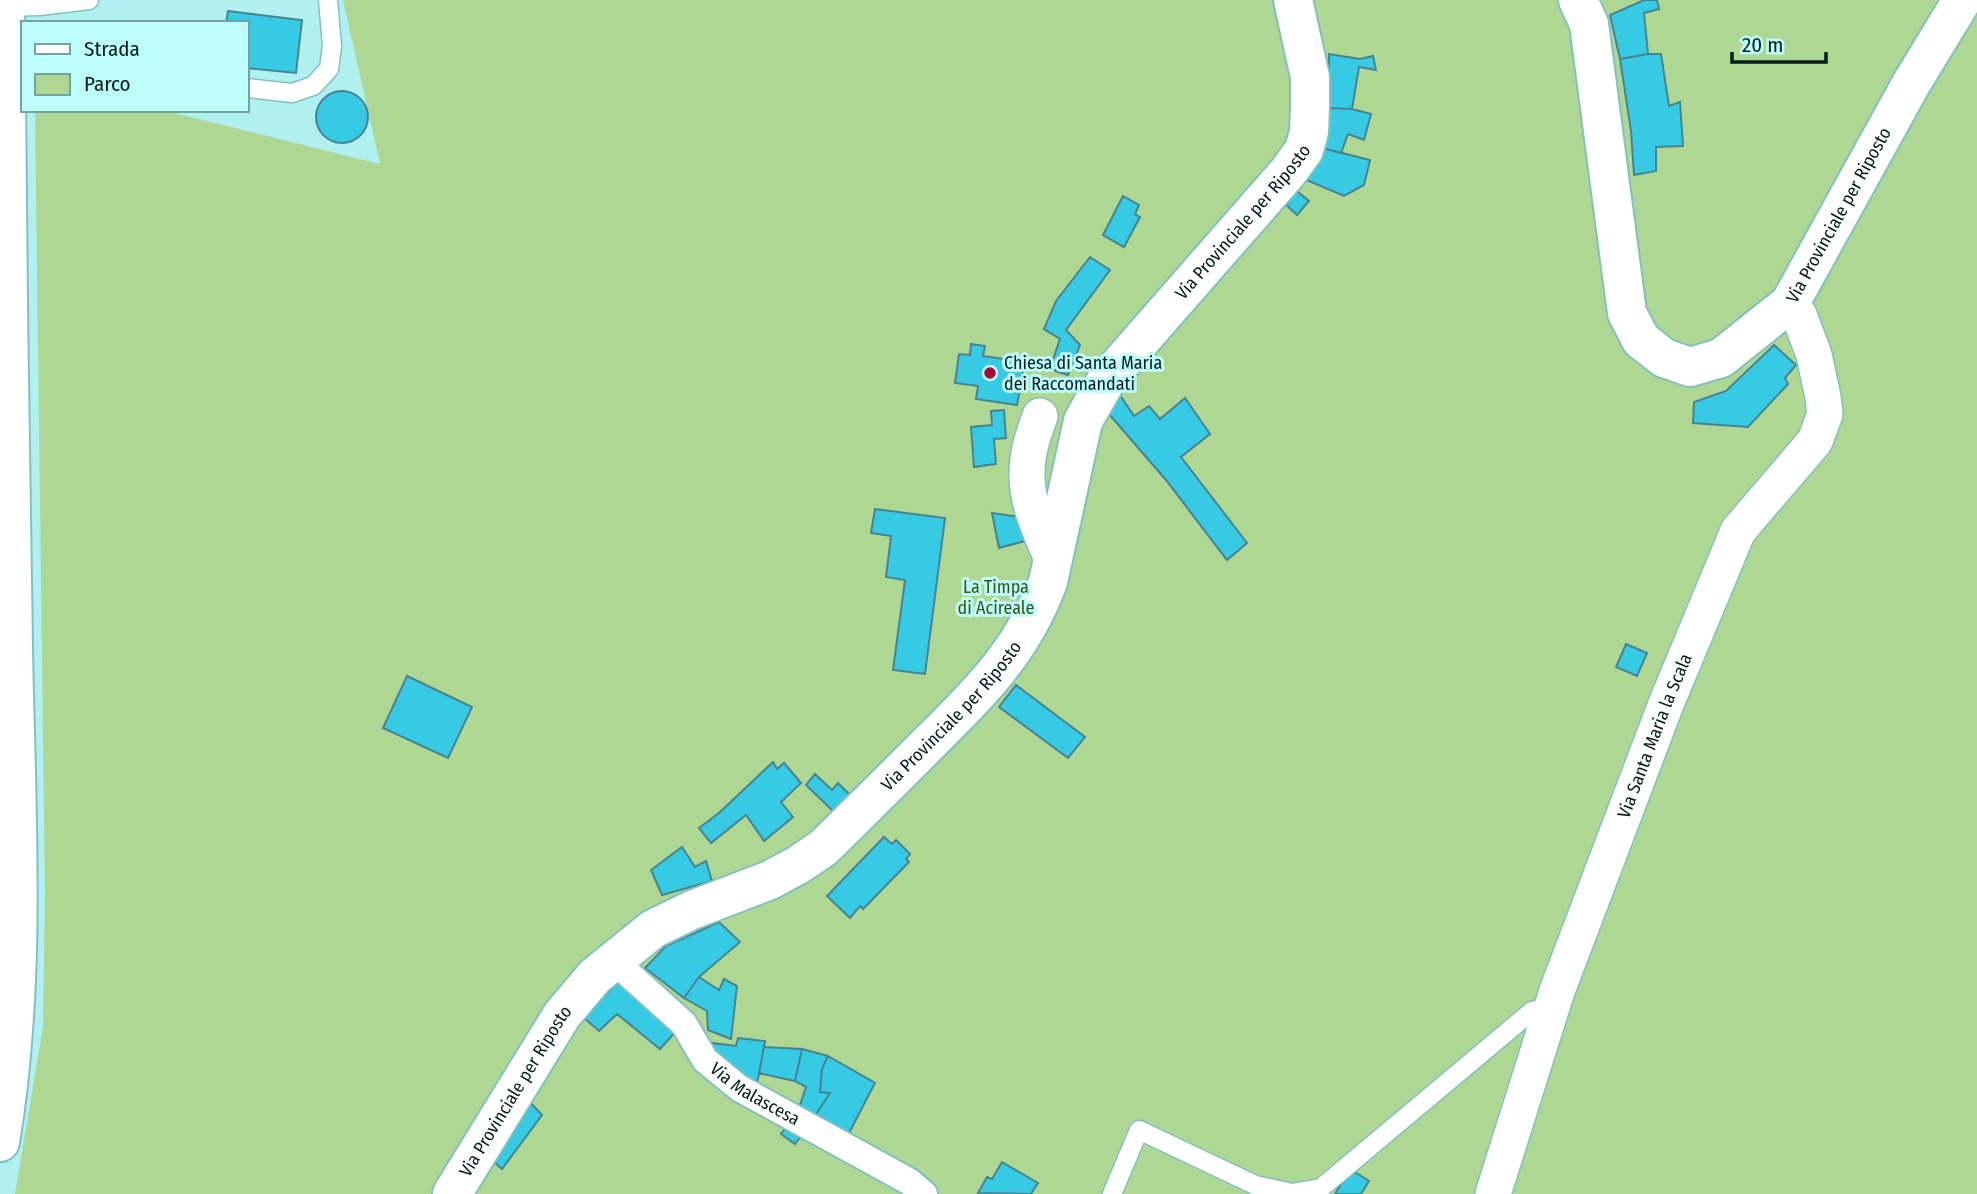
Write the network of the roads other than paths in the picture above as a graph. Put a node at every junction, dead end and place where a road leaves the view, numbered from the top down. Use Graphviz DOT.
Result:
graph roads {
  1 [pos="89,0"];
  2 [pos="328,0"];
  3 [pos="1293,0"];
  4 [pos="1577,0"];
  5 [pos="1962,0"];
  6 [pos="5,4"];
  7 [pos="14,51"];
  8 [pos="248,88"];
  9 [pos="1790,303"];
  10 [pos="1040,416"];
  11 [pos="1052,559"];
  12 [pos="613,960"];
  13 [pos="1552,1008"];
  14 [pos="0,1142"];
  15 [pos="452,1194"];
  16 [pos="924,1194"];
  17 [pos="1112,1194"];
  18 [pos="1493,1194"];
  1 -- 6 [label="lane"];
  2 -- 8 [label="lane"];
  3 -- 11 [label="street, Via Provinciale per Riposto"];
  4 -- 9 [label="street, Via Provinciale per Riposto"];
  5 -- 9 [label="street, Via Provinciale per Riposto"];
  6 -- 7 [label="street"];
  7 -- 14 [label="street"];
  9 -- 13 [label="street, Via Santa Maria la Scala"];
  10 -- 11 [label="street"];
  11 -- 12 [label="street, Via Provinciale per Riposto"];
  12 -- 15 [label="street, Via Provinciale per Riposto"];
  12 -- 16 [label="street, Via Malascesa"];
  13 -- 17 [label="lane"];
  13 -- 18 [label="street, Via Santa Maria la Scala"];
}
